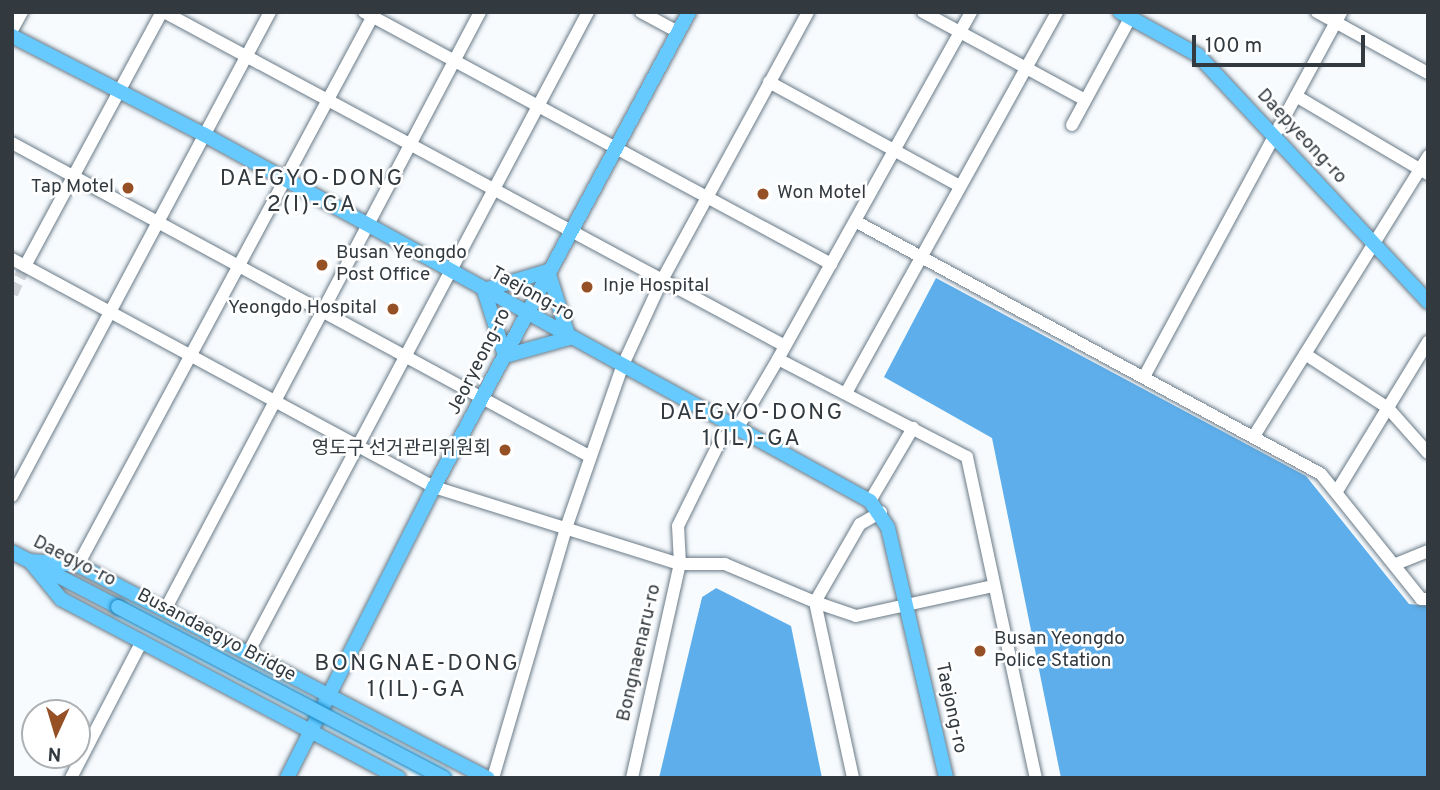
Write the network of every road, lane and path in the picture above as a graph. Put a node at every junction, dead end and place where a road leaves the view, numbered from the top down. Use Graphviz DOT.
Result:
graph roads {
  1 [pos="22,12"];
  2 [pos="163,12"];
  3 [pos="270,12"];
  4 [pos="480,12"];
  5 [pos="588,12"];
  6 [pos="641,12"];
  7 [pos="690,12"];
  8 [pos="807,12"];
  9 [pos="923,12"];
  10 [pos="971,12"];
  11 [pos="1057,12"];
  12 [pos="1317,12"];
  13 [pos="371,14"];
  14 [pos="1125,15"];
  15 [pos="1338,17"];
  16 [pos="12,30"];
  17 [pos="678,32"];
  18 [pos="960,32"];
  19 [pos="12,36"];
  20 [pos="246,57"];
  21 [pos="455,60"];
  22 [pos="1026,68"];
  23 [pos="1428,73"];
  24 [pos="769,82"];
  25 [pos="118,89"];
  26 [pos="1296,96"];
  27 [pos="1085,100"];
  28 [pos="329,101"];
  29 [pos="539,104"];
  30 [pos="1072,125"];
  31 [pos="202,134"];
  32 [pos="1275,138"];
  33 [pos="12,143"];
  34 [pos="411,145"];
  35 [pos="617,145"];
  36 [pos="894,150"];
  37 [pos="1428,156"];
  38 [pos="1424,171"];
  39 [pos="72,177"];
  40 [pos="286,181"];
  41 [pos="960,186"];
  42 [pos="494,190"];
  43 [pos="708,195"];
  44 [pos="855,220"];
  45 [pos="157,221"];
  46 [pos="369,228"];
  47 [pos="569,231"];
  48 [pos="1373,243"];
  49 [pos="921,257"];
  50 [pos="12,259"];
  51 [pos="831,264"];
  52 [pos="26,266"];
  53 [pos="241,267"];
  54 [pos="548,271"];
  55 [pos="452,272"];
  56 [pos="662,280"];
  57 [pos="484,290"];
  58 [pos="1428,302"];
  59 [pos="109,311"];
  60 [pos="323,311"];
  61 [pos="526,314"];
  62 [pos="569,338"];
  63 [pos="1428,342"];
  64 [pos="785,346"];
  65 [pos="1305,354"];
  66 [pos="192,356"];
  67 [pos="407,356"];
  68 [pos="505,356"];
  69 [pos="778,359"];
  70 [pos="622,367"];
  71 [pos="1144,377"];
  72 [pos="846,393"];
  73 [pos="275,401"];
  74 [pos="483,402"];
  75 [pos="1388,408"];
  76 [pos="913,428"];
  77 [pos="737,429"];
  78 [pos="1254,436"];
  79 [pos="359,446"];
  80 [pos="1428,453"];
  81 [pos="589,456"];
  82 [pos="434,487"];
  83 [pos="1337,491"];
  84 [pos="12,496"];
  85 [pos="870,501"];
  86 [pos="881,512"];
  87 [pos="566,528"];
  88 [pos="1428,551"];
  89 [pos="12,552"];
  90 [pos="30,561"];
  91 [pos="680,564"];
  92 [pos="1396,564"];
  93 [pos="78,565"];
  94 [pos="994,586"];
  95 [pos="1428,599"];
  96 [pos="815,602"];
  97 [pos="906,605"];
  98 [pos="118,607"];
  99 [pos="165,610"];
  100 [pos="142,641"];
  101 [pos="248,653"];
  102 [pos="328,695"];
  103 [pos="311,732"];
  104 [pos="71,778"];
  105 [pos="287,778"];
  106 [pos="399,778"];
  107 [pos="444,778"];
  108 [pos="488,778"];
  109 [pos="493,778"];
  110 [pos="632,778"];
  111 [pos="853,778"];
  112 [pos="946,778"];
  113 [pos="1036,778"];
  1 -- 16 [label="street"];
  2 -- 20 [label="street"];
  2 -- 25 [label="street"];
  3 -- 20 [label="street"];
  4 -- 21 [label="street"];
  5 -- 29 [label="street"];
  6 -- 17 [label="street"];
  7 -- 17 [label="main road, Jeoryeong-ro"];
  8 -- 24 [label="street"];
  9 -- 18 [label="street"];
  10 -- 18 [label="street"];
  11 -- 22 [label="street"];
  12 -- 15 [label="street"];
  13 -- 21 [label="street"];
  13 -- 28 [label="street"];
  14 -- 27 [label="street, Daepyeong-ro"];
  14 -- 32 [label="main road, Daepyeong-ro"];
  15 -- 23 [label="street"];
  15 -- 26 [label="street"];
  17 -- 35 [label="main road, Jeoryeong-ro"];
  18 -- 22 [label="street"];
  18 -- 36 [label="street"];
  19 -- 25 [label="main road, Taejong-ro"];
  20 -- 28 [label="street"];
  20 -- 31 [label="street"];
  21 -- 29 [label="street"];
  21 -- 34 [label="street"];
  22 -- 27 [label="street"];
  22 -- 41 [label="street"];
  24 -- 36 [label="street"];
  24 -- 43 [label="street"];
  25 -- 31 [label="main road, Taejong-ro"];
  25 -- 39 [label="street"];
  26 -- 32 [label="street"];
  26 -- 38 [label="street"];
  27 -- 30 [label="street, Daepyeong-ro"];
  28 -- 34 [label="street"];
  28 -- 40 [label="street"];
  29 -- 35 [label="street"];
  29 -- 42 [label="street"];
  31 -- 40 [label="main road, Taejong-ro"];
  31 -- 45 [label="street"];
  32 -- 48 [label="main road, Daepyeong-ro"];
  32 -- 71 [label="street"];
  33 -- 39 [label="street"];
  34 -- 42 [label="street"];
  34 -- 46 [label="street"];
  35 -- 43 [label="street"];
  35 -- 47 [label="main road, Jeoryeong-ro"];
  36 -- 41 [label="street"];
  36 -- 44 [label="street"];
  37 -- 38 [label="street"];
  38 -- 48 [label="street"];
  39 -- 45 [label="street"];
  39 -- 52 [label="street"];
  40 -- 46 [label="main road, Taejong-ro"];
  40 -- 53 [label="street"];
  41 -- 49 [label="street"];
  42 -- 47 [label="street"];
  42 -- 55 [label="street"];
  43 -- 51 [label="street"];
  43 -- 56 [label="street"];
  44 -- 49 [label="street"];
  44 -- 51 [label="street"];
  45 -- 53 [label="street"];
  45 -- 59 [label="street"];
  46 -- 55 [label="main road, Taejong-ro"];
  46 -- 60 [label="street"];
  47 -- 54 [label="main road, Jeoryeong-ro"];
  47 -- 56 [label="street"];
  48 -- 58 [label="main road, Daepyeong-ro"];
  48 -- 65 [label="street"];
  49 -- 71 [label="street"];
  49 -- 72 [label="street"];
  50 -- 52 [label="street"];
  51 -- 64 [label="street"];
  52 -- 59 [label="street"];
  53 -- 60 [label="street"];
  53 -- 66 [label="street"];
  54 -- 57 [label="main road"];
  54 -- 61 [label="main road, Jeoryeong-ro"];
  54 -- 62 [label="main road"];
  55 -- 57 [label="main road, Taejong-ro"];
  55 -- 67 [label="street"];
  56 -- 64 [label="street"];
  56 -- 70 [label="street"];
  57 -- 61 [label="main road, Taejong-ro"];
  57 -- 68 [label="main road"];
  59 -- 66 [label="street"];
  59 -- 84 [label="street"];
  60 -- 67 [label="street"];
  60 -- 73 [label="street"];
  61 -- 62 [label="main road, Taejong-ro"];
  61 -- 68 [label="main road, Jeoryeong-ro"];
  62 -- 68 [label="main road"];
  62 -- 70 [label="main road, Taejong-ro"];
  63 -- 75 [label="street"];
  64 -- 69 [label="street"];
  65 -- 75 [label="street"];
  65 -- 78 [label="street"];
  66 -- 73 [label="street"];
  66 -- 93 [label="street"];
  67 -- 74 [label="street"];
  67 -- 79 [label="street"];
  68 -- 74 [label="main road, Jeoryeong-ro"];
  69 -- 72 [label="street"];
  69 -- 77 [label="street"];
  70 -- 77 [label="main road, Taejong-ro"];
  70 -- 81 [label="street"];
  71 -- 78 [label="street"];
  72 -- 76 [label="street"];
  73 -- 79 [label="street"];
  73 -- 99 [label="street"];
  74 -- 81 [label="street"];
  74 -- 82 [label="main road, Jeoryeong-ro"];
  75 -- 80 [label="street"];
  75 -- 83 [label="street"];
  76 -- 85 [label="street"];
  76 -- 94 [label="street"];
  77 -- 85 [label="main road, Taejong-ro"];
  77 -- 91 [label="street"];
  78 -- 83 [label="street"];
  79 -- 82 [label="street"];
  79 -- 101 [label="street"];
  81 -- 87 [label="street"];
  82 -- 87 [label="street"];
  82 -- 102 [label="main road, Jeoryeong-ro"];
  83 -- 92 [label="street"];
  85 -- 86 [label="main road, Taejong-ro"];
  86 -- 96 [label="street"];
  86 -- 97 [label="main road, Taejong-ro"];
  87 -- 91 [label="street"];
  87 -- 109 [label="street"];
  88 -- 92 [label="street"];
  89 -- 90 [label="main road, Daegyo-ro"];
  90 -- 93 [label="main road"];
  90 -- 98 [label="main road, Daegyo-ro"];
  90 -- 100 [label="main road"];
  91 -- 96 [label="street, Bongnaenaru-ro"];
  91 -- 110 [label="street, Bongnaenaru-ro"];
  92 -- 95 [label="street"];
  93 -- 99 [label="main road"];
  94 -- 97 [label="street"];
  94 -- 113 [label="street"];
  96 -- 97 [label="street"];
  96 -- 111 [label="street"];
  97 -- 112 [label="main road, Taejong-ro"];
  98 -- 107 [label="main road, Busandaegyo Bridge, bridge"];
  99 -- 101 [label="main road"];
  100 -- 103 [label="main road"];
  100 -- 104 [label="street"];
  101 -- 102 [label="main road"];
  102 -- 103 [label="main road, Jeoryeong-ro"];
  102 -- 108 [label="main road"];
  103 -- 105 [label="main road, Jeoryeong-ro"];
  103 -- 106 [label="main road"];
}
